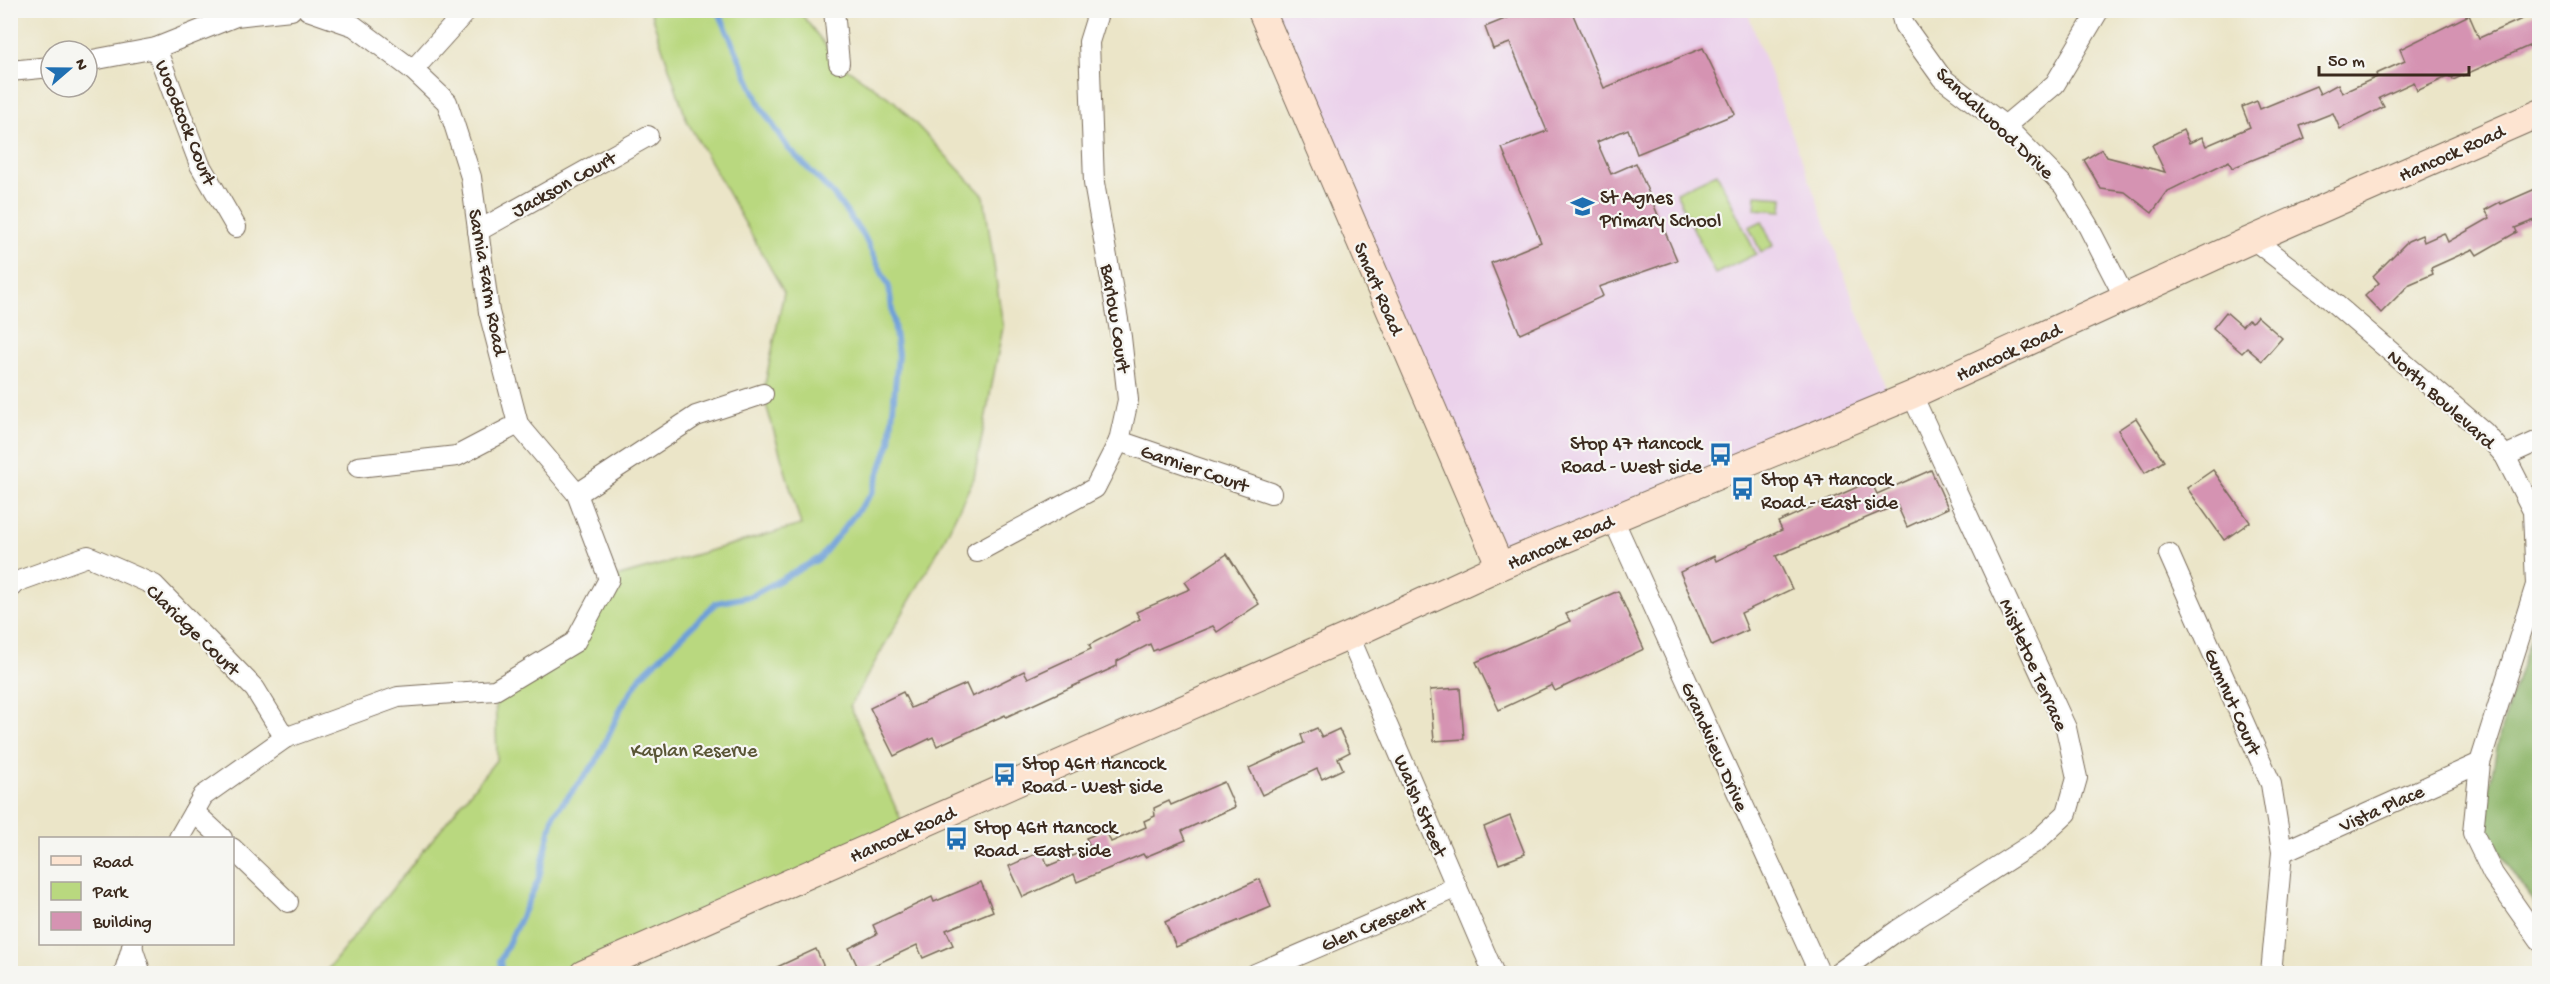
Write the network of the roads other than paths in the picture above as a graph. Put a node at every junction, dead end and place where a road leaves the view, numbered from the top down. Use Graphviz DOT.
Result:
graph roads {
  1 [pos="291,10"];
  2 [pos="308,10"];
  3 [pos="467,10"];
  4 [pos="834,10"];
  5 [pos="1099,10"];
  6 [pos="1260,10"];
  7 [pos="1900,10"];
  8 [pos="2099,10"];
  9 [pos="156,48"];
  10 [pos="99,59"];
  11 [pos="839,63"];
  12 [pos="39,68"];
  13 [pos="414,70"];
  14 [pos="10,71"];
  15 [pos="2540,113"];
  16 [pos="2005,126"];
  17 [pos="648,136"];
  18 [pos="236,227"];
  19 [pos="478,231"];
  20 [pos="2253,239"];
  21 [pos="2125,298"];
  22 [pos="763,394"];
  23 [pos="1912,395"];
  24 [pos="518,424"];
  25 [pos="2540,440"];
  26 [pos="1119,441"];
  27 [pos="2505,456"];
  28 [pos="358,466"];
  29 [pos="1271,493"];
  30 [pos="577,494"];
  31 [pos="1613,519"];
  32 [pos="977,552"];
  33 [pos="2169,554"];
  34 [pos="1500,566"];
  35 [pos="2538,586"];
  36 [pos="10,588"];
  37 [pos="1349,636"];
  38 [pos="285,738"];
  39 [pos="2480,763"];
  40 [pos="194,812"];
  41 [pos="180,837"];
  42 [pos="221,837"];
  43 [pos="234,850"];
  44 [pos="2282,852"];
  45 [pos="1457,887"];
  46 [pos="288,902"];
  47 [pos="2540,941"];
  48 [pos="133,945"];
  49 [pos="608,968"];
  50 [pos="124,974"];
  51 [pos="141,974"];
  52 [pos="583,974"];
  53 [pos="1255,974"];
  54 [pos="1494,974"];
  55 [pos="1820,974"];
  56 [pos="1837,974"];
  57 [pos="2271,974"];
  1 -- 9 [label="street"];
  2 -- 13 [label="street, Sarnia Farm Road"];
  3 -- 13 [label="street"];
  4 -- 11 [label="street"];
  5 -- 26 [label="street, Barlow Court"];
  6 -- 34 [label="main road, Smart Road"];
  7 -- 16 [label="street, Sandalwood Drive"];
  8 -- 16 [label="street"];
  9 -- 10 [label="street"];
  9 -- 18 [label="street, Woodcock Court"];
  12 -- 14 [label="street"];
  13 -- 19 [label="street, Sarnia Farm Road"];
  15 -- 20 [label="main road, Hancock Road"];
  16 -- 21 [label="street, Sandalwood Drive"];
  17 -- 19 [label="street, Jackson Court"];
  19 -- 24 [label="street, Sarnia Farm Road"];
  20 -- 21 [label="main road, Hancock Road"];
  20 -- 27 [label="street, North Boulevard"];
  21 -- 23 [label="main road, Hancock Road"];
  22 -- 30 [label="street"];
  23 -- 31 [label="main road, Hancock Road"];
  23 -- 56 [label="street, Mistletoe Terrace"];
  24 -- 28 [label="street"];
  24 -- 30 [label="street, Sarnia Farm Road"];
  25 -- 27 [label="street"];
  26 -- 29 [label="street, Garnier Court"];
  26 -- 32 [label="street, Barlow Court"];
  27 -- 35 [label="street, North Boulevard"];
  30 -- 38 [label="street, Sarnia Farm Road"];
  31 -- 34 [label="main road, Hancock Road"];
  31 -- 55 [label="street, Grandview Drive"];
  33 -- 44 [label="street, Gumnut Court"];
  34 -- 37 [label="main road, Hancock Road"];
  35 -- 39 [label="street, North Boulevard"];
  36 -- 38 [label="street, Claridge Court"];
  37 -- 45 [label="street, Walsh Street"];
  37 -- 49 [label="main road, Hancock Road"];
  38 -- 40 [label="street, Sarnia Farm Road"];
  39 -- 44 [label="street, Vista Place"];
  39 -- 47 [label="street, North Boulevard"];
  40 -- 41 [label="street, Sarnia Farm Road"];
  40 -- 42 [label="street"];
  43 -- 46 [label="street"];
  44 -- 57 [label="street, Gumnut Court"];
  45 -- 53 [label="street, Glen Crescent"];
  45 -- 54 [label="street, Walsh Street"];
  48 -- 50 [label="street"];
  48 -- 51 [label="street"];
  49 -- 52 [label="main road, Hancock Road"];
}
